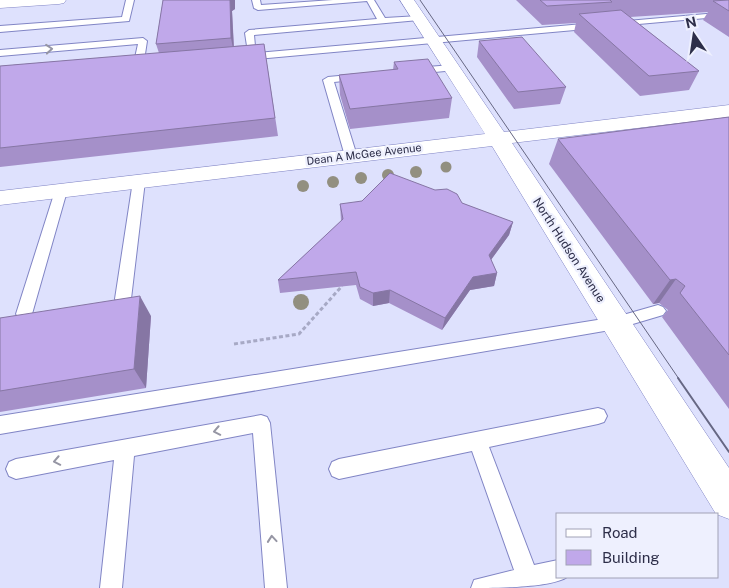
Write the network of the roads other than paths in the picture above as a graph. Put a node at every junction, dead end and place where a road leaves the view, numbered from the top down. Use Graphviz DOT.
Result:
graph roads {
  1 [pos="59,0"];
  2 [pos="130,0"];
  3 [pos="256,0"];
  4 [pos="364,0"];
  5 [pos="370,0"];
  6 [pos="28,1"];
  7 [pos="0,4"];
  8 [pos="414,7"];
  9 [pos="729,14"];
  10 [pos="382,21"];
  11 [pos="0,29"];
  12 [pos="434,40"];
  13 [pos="251,46"];
  14 [pos="0,53"];
  15 [pos="233,58"];
  16 [pos="128,68"];
  17 [pos="452,68"];
  18 [pos="406,72"];
  19 [pos="367,76"];
  20 [pos="729,111"];
  21 [pos="498,138"];
  22 [pos="351,156"];
  23 [pos="138,181"];
  24 [pos="61,191"];
  25 [pos="0,198"];
  26 [pos="122,300"];
  27 [pos="658,311"];
  28 [pos="24,314"];
  29 [pos="616,323"];
  30 [pos="598,416"];
  31 [pos="0,425"];
  32 [pos="477,440"];
  33 [pos="125,448"];
  34 [pos="16,469"];
  35 [pos="338,469"];
  36 [pos="729,501"];
  37 [pos="556,572"];
  38 [pos="528,578"];
  39 [pos="111,588"];
  40 [pos="276,588"];
  41 [pos="482,588"];
  1 -- 6 [label="main road"];
  2 -- 11 [label="lane"];
  3 -- 4 [label="lane"];
  5 -- 10 [label="lane"];
  6 -- 7 [label="main road"];
  8 -- 10 [label="lane"];
  8 -- 12 [label="main road, North Hudson Avenue"];
  9 -- 12 [label="lane"];
  10 -- 13 [label="lane"];
  12 -- 15 [label="lane"];
  12 -- 17 [label="main road, North Hudson Avenue"];
  14 -- 16 [label="lane, one-way"];
  17 -- 18 [label="lane"];
  17 -- 21 [label="main road, North Hudson Avenue"];
  19 -- 22 [label="lane"];
  20 -- 21 [label="main road, Dean A McGee Avenue"];
  21 -- 22 [label="main road, Dean A McGee Avenue"];
  21 -- 29 [label="main road, North Hudson Avenue"];
  22 -- 23 [label="main road, Dean A McGee Avenue"];
  23 -- 24 [label="main road, Dean A McGee Avenue"];
  23 -- 26 [label="lane"];
  24 -- 25 [label="main road, Dean A McGee Avenue"];
  24 -- 28 [label="lane"];
  27 -- 29 [label="lane"];
  29 -- 31 [label="lane"];
  29 -- 36 [label="main road, North Hudson Avenue"];
  30 -- 32 [label="lane"];
  32 -- 35 [label="lane"];
  32 -- 38 [label="lane"];
  33 -- 34 [label="lane, one-way"];
  33 -- 39 [label="lane"];
  40 -- 33 [label="lane, one-way"];
  37 -- 38 [label="lane"];
  38 -- 41 [label="lane"];
}
